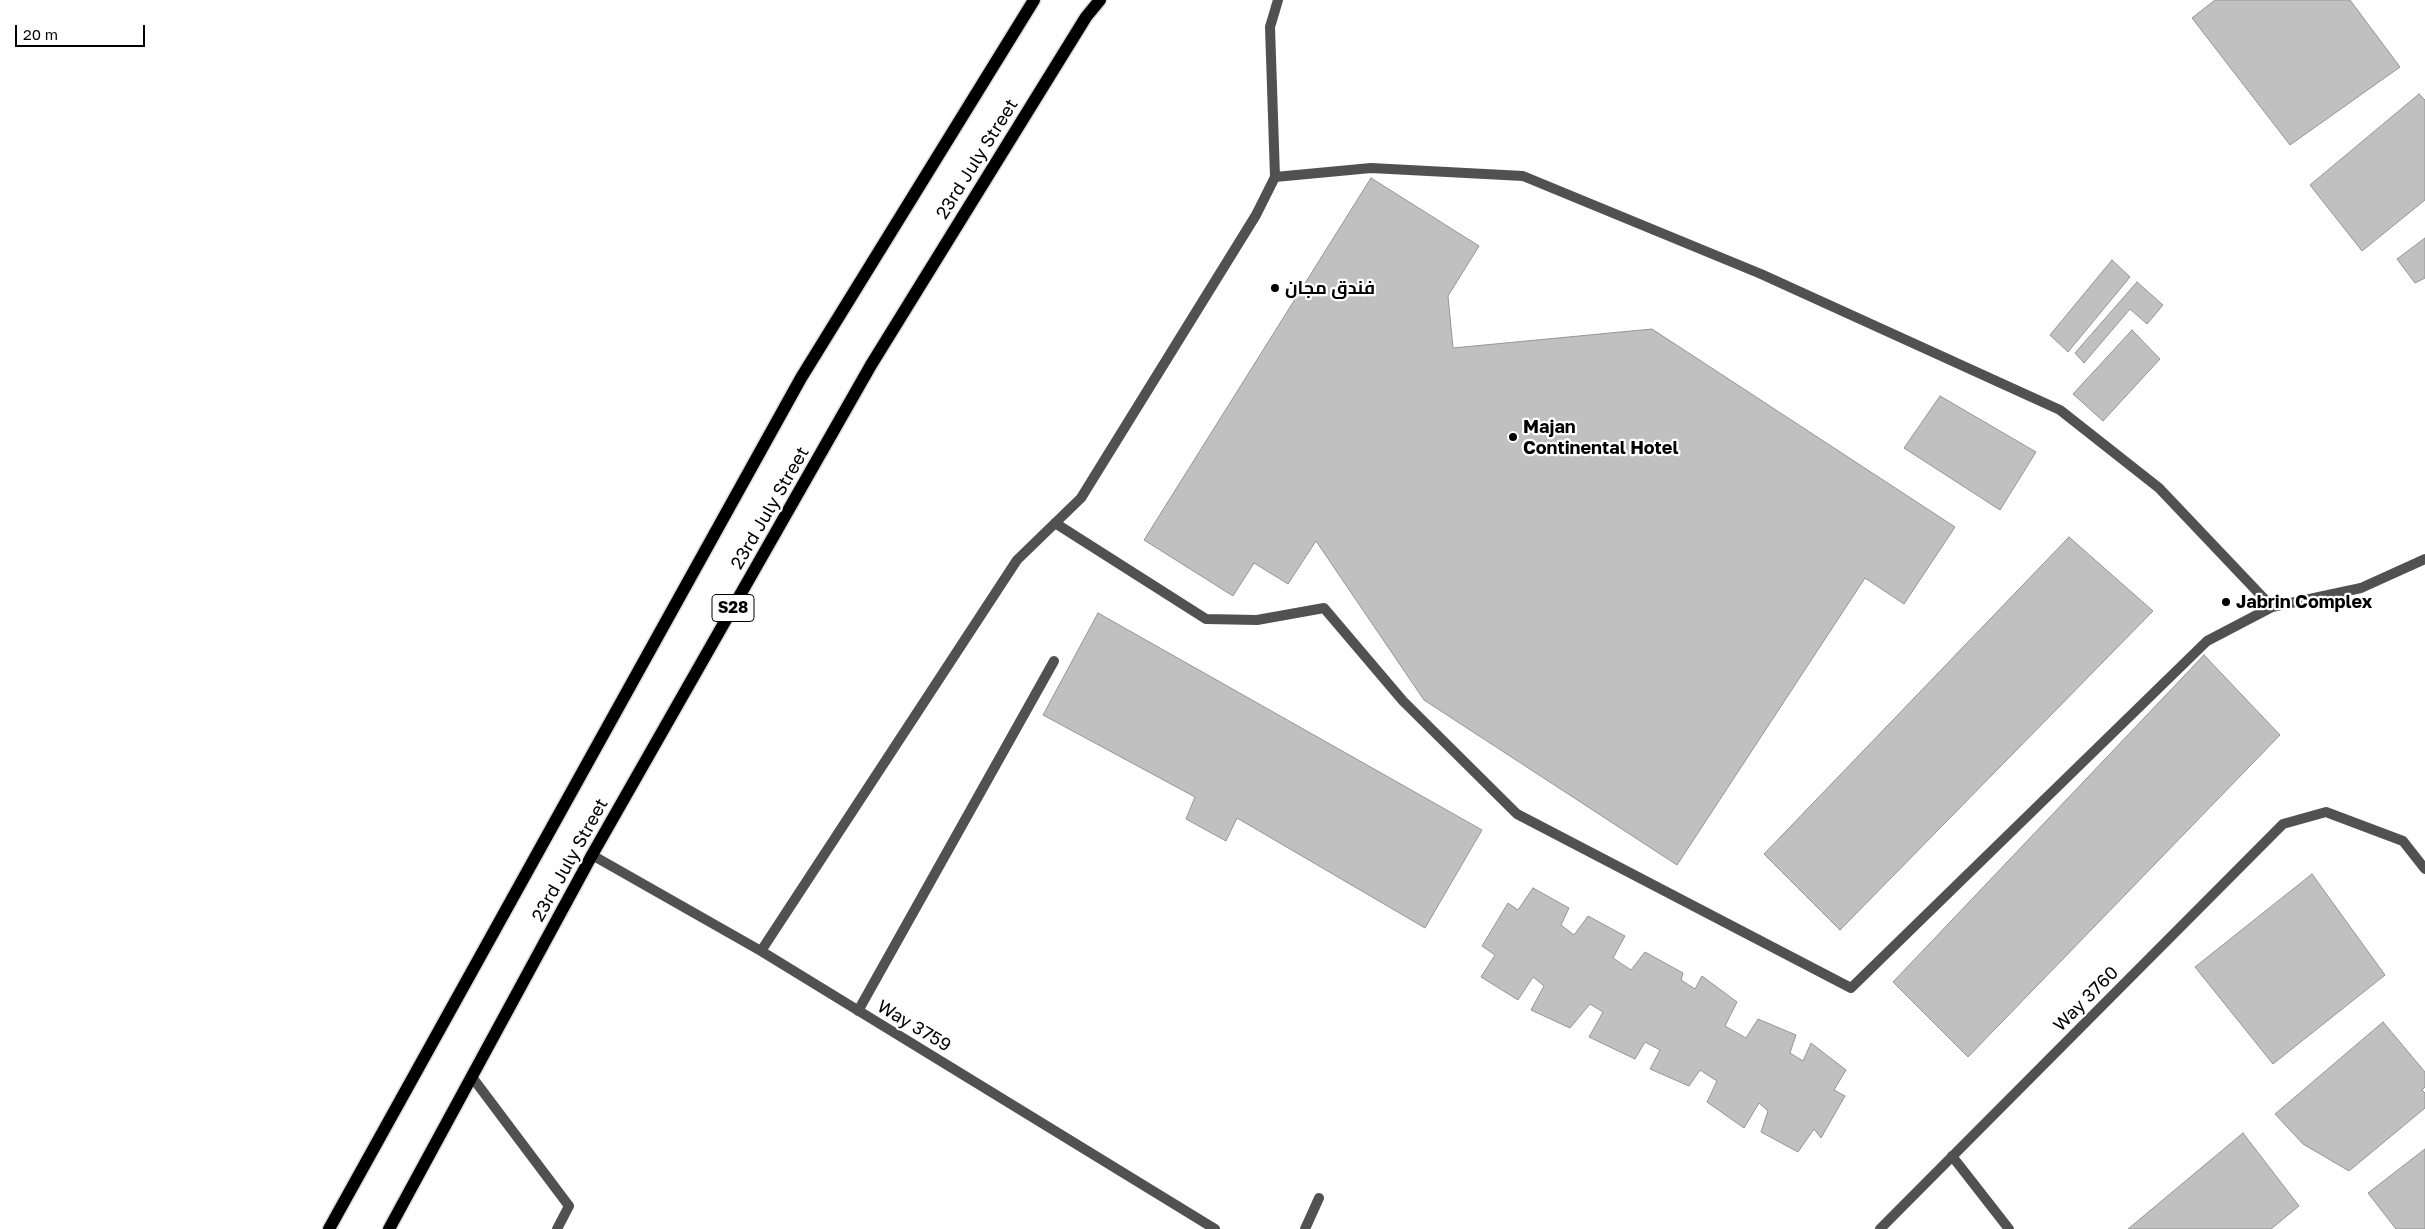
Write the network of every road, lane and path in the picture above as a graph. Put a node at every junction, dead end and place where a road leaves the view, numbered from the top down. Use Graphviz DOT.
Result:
graph roads {
  1 [pos="1034,0"];
  2 [pos="1100,0"];
  3 [pos="1278,0"];
  4 [pos="1275,177"];
  5 [pos="1055,523"];
  6 [pos="2425,559"];
  7 [pos="2272,607"];
  8 [pos="1054,661"];
  9 [pos="592,855"];
  10 [pos="2425,869"];
  11 [pos="761,951"];
  12 [pos="858,1011"];
  13 [pos="472,1077"];
  14 [pos="1952,1156"];
  15 [pos="1319,1198"];
  16 [pos="329,1229"];
  17 [pos="390,1229"];
  18 [pos="557,1229"];
  19 [pos="1215,1229"];
  20 [pos="1306,1229"];
  21 [pos="1880,1229"];
  22 [pos="2009,1229"];
  1 -- 16 [label="main road, 23rd July Street"];
  2 -- 9 [label="main road, 23rd July Street / S28"];
  3 -- 4 [label="street"];
  4 -- 5 [label="street"];
  4 -- 7 [label="street"];
  5 -- 7 [label="street"];
  5 -- 11 [label="street"];
  6 -- 7 [label="street"];
  8 -- 12 [label="street"];
  9 -- 11 [label="street, Way 3759"];
  9 -- 13 [label="main road, 23rd July Street / S28"];
  10 -- 14 [label="street, Way 3760"];
  11 -- 12 [label="street, Way 3759"];
  12 -- 19 [label="street, Way 3759"];
  13 -- 17 [label="main road, 23rd July Street / S28"];
  13 -- 18 [label="street"];
  14 -- 21 [label="street, Way 3760"];
  14 -- 22 [label="street"];
  15 -- 20 [label="street"];
}
